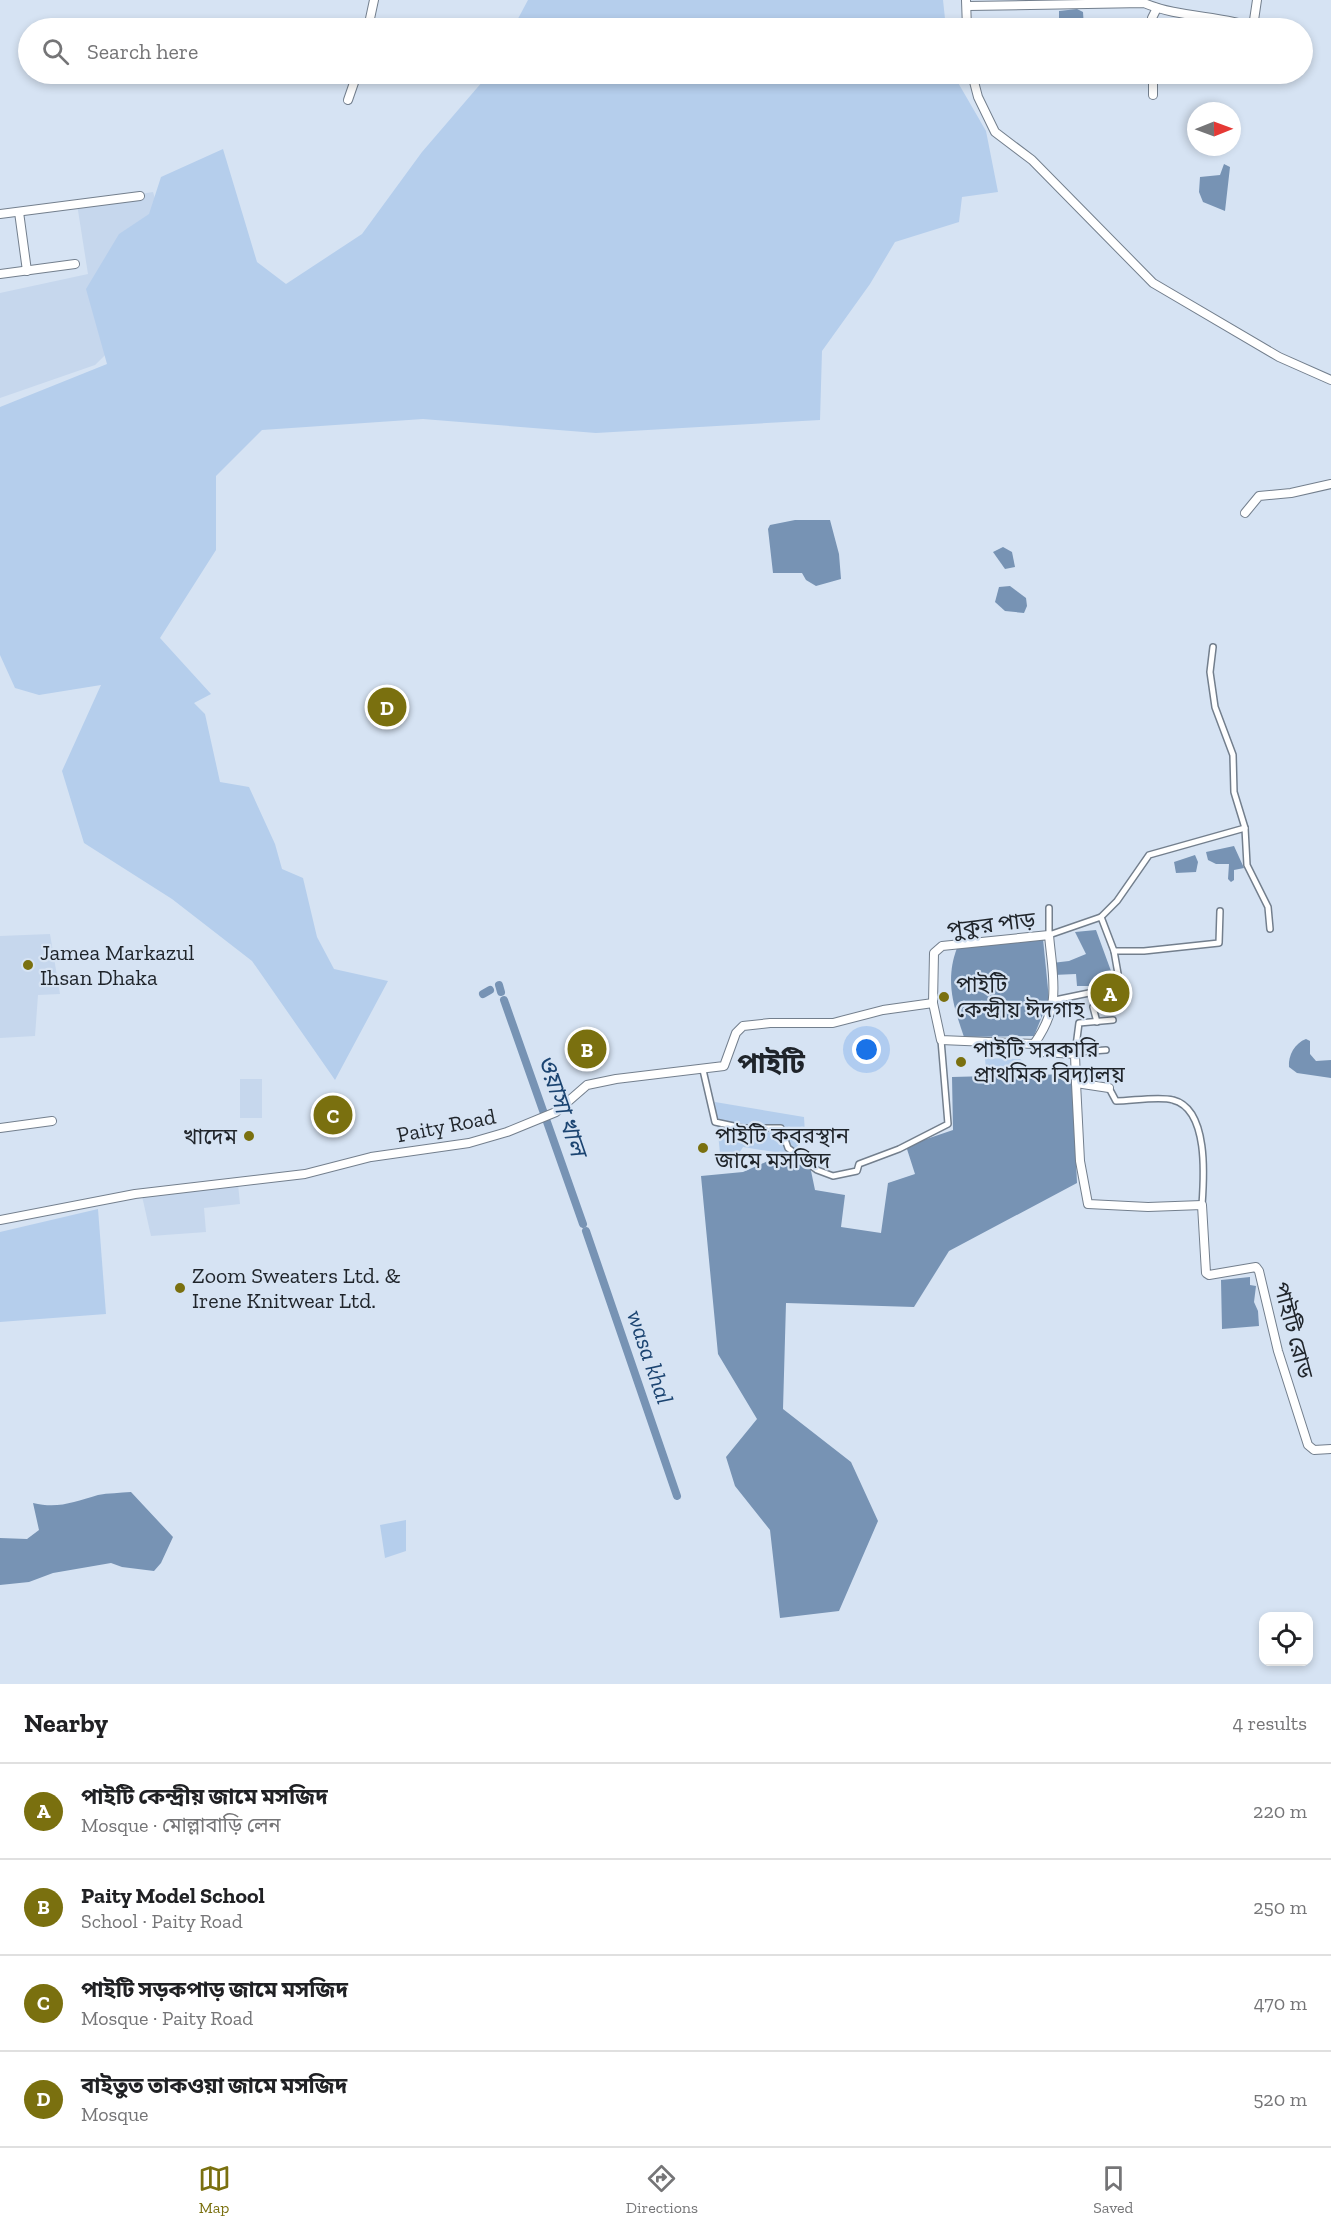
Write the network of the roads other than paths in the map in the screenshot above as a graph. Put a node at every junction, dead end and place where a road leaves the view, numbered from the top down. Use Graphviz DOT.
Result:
graph roads {
  1 [pos="374,0"];
  2 [pos="1257,0"];
  3 [pos="967,3"];
  4 [pos="1157,8"];
  5 [pos="370,18"];
  6 [pos="1152,18"];
  7 [pos="1206,18"];
  8 [pos="1256,18"];
  9 [pos="354,84"];
  10 [pos="975,84"];
  11 [pos="1154,84"];
  12 [pos="1154,94"];
  13 [pos="348,100"];
  14 [pos="140,196"];
  15 [pos="19,212"];
  16 [pos="0,214"];
  17 [pos="75,264"];
  18 [pos="27,271"];
  19 [pos="0,274"];
  20 [pos="1331,380"];
  21 [pos="1331,484"];
  22 [pos="1245,513"];
  23 [pos="1213,647"];
  24 [pos="1245,828"];
  25 [pos="1049,908"];
  26 [pos="1220,910"];
  27 [pos="1101,917"];
  28 [pos="1270,929"];
  29 [pos="1049,935"];
  30 [pos="1114,951"];
  31 [pos="1118,987"];
  32 [pos="1055,1000"];
  33 [pos="933,1003"];
  34 [pos="1113,1020"];
  35 [pos="1097,1022"];
  36 [pos="941,1040"];
  37 [pos="1034,1044"];
  38 [pos="1106,1050"];
  39 [pos="1076,1053"];
  40 [pos="703,1070"];
  41 [pos="1076,1083"];
  42 [pos="1109,1088"];
  43 [pos="52,1122"];
  44 [pos="0,1128"];
  45 [pos="1202,1205"];
  46 [pos="0,1220"];
  47 [pos="1331,1449"];
  1 -- 5 [label="street"];
  2 -- 8 [label="street"];
  3 -- 4 [label="street"];
  4 -- 6 [label="street"];
  4 -- 7 [label="street"];
  9 -- 13 [label="street"];
  10 -- 20 [label="street"];
  11 -- 12 [label="street"];
  14 -- 15 [label="street"];
  15 -- 16 [label="street"];
  15 -- 18 [label="street"];
  17 -- 18 [label="street"];
  18 -- 19 [label="street"];
  21 -- 22 [label="street"];
  23 -- 24 [label="street"];
  24 -- 27 [label="street"];
  24 -- 28 [label="street"];
  25 -- 29 [label="street"];
  26 -- 30 [label="street"];
  27 -- 29 [label="street"];
  27 -- 30 [label="street"];
  29 -- 32 [label="street, পুকুর পাড়"];
  29 -- 33 [label="street, পুকুর পাড়"];
  30 -- 31 [label="street"];
  31 -- 32 [label="street"];
  31 -- 35 [label="street"];
  32 -- 37 [label="street, পুকুর পাড়"];
  33 -- 36 [label="street, পুকুর পাড়"];
  33 -- 40 [label="street, Paity Road"];
  34 -- 35 [label="street"];
  35 -- 39 [label="street"];
  36 -- 37 [label="street"];
  36 -- 40 [label="street"];
  37 -- 39 [label="street"];
  38 -- 39 [label="street"];
  39 -- 41 [label="street"];
  40 -- 46 [label="street, Paity Road"];
  41 -- 42 [label="street"];
  41 -- 45 [label="street"];
  42 -- 45 [label="street"];
  43 -- 44 [label="street"];
  45 -- 47 [label="street, পাইটি রোড"];
}
